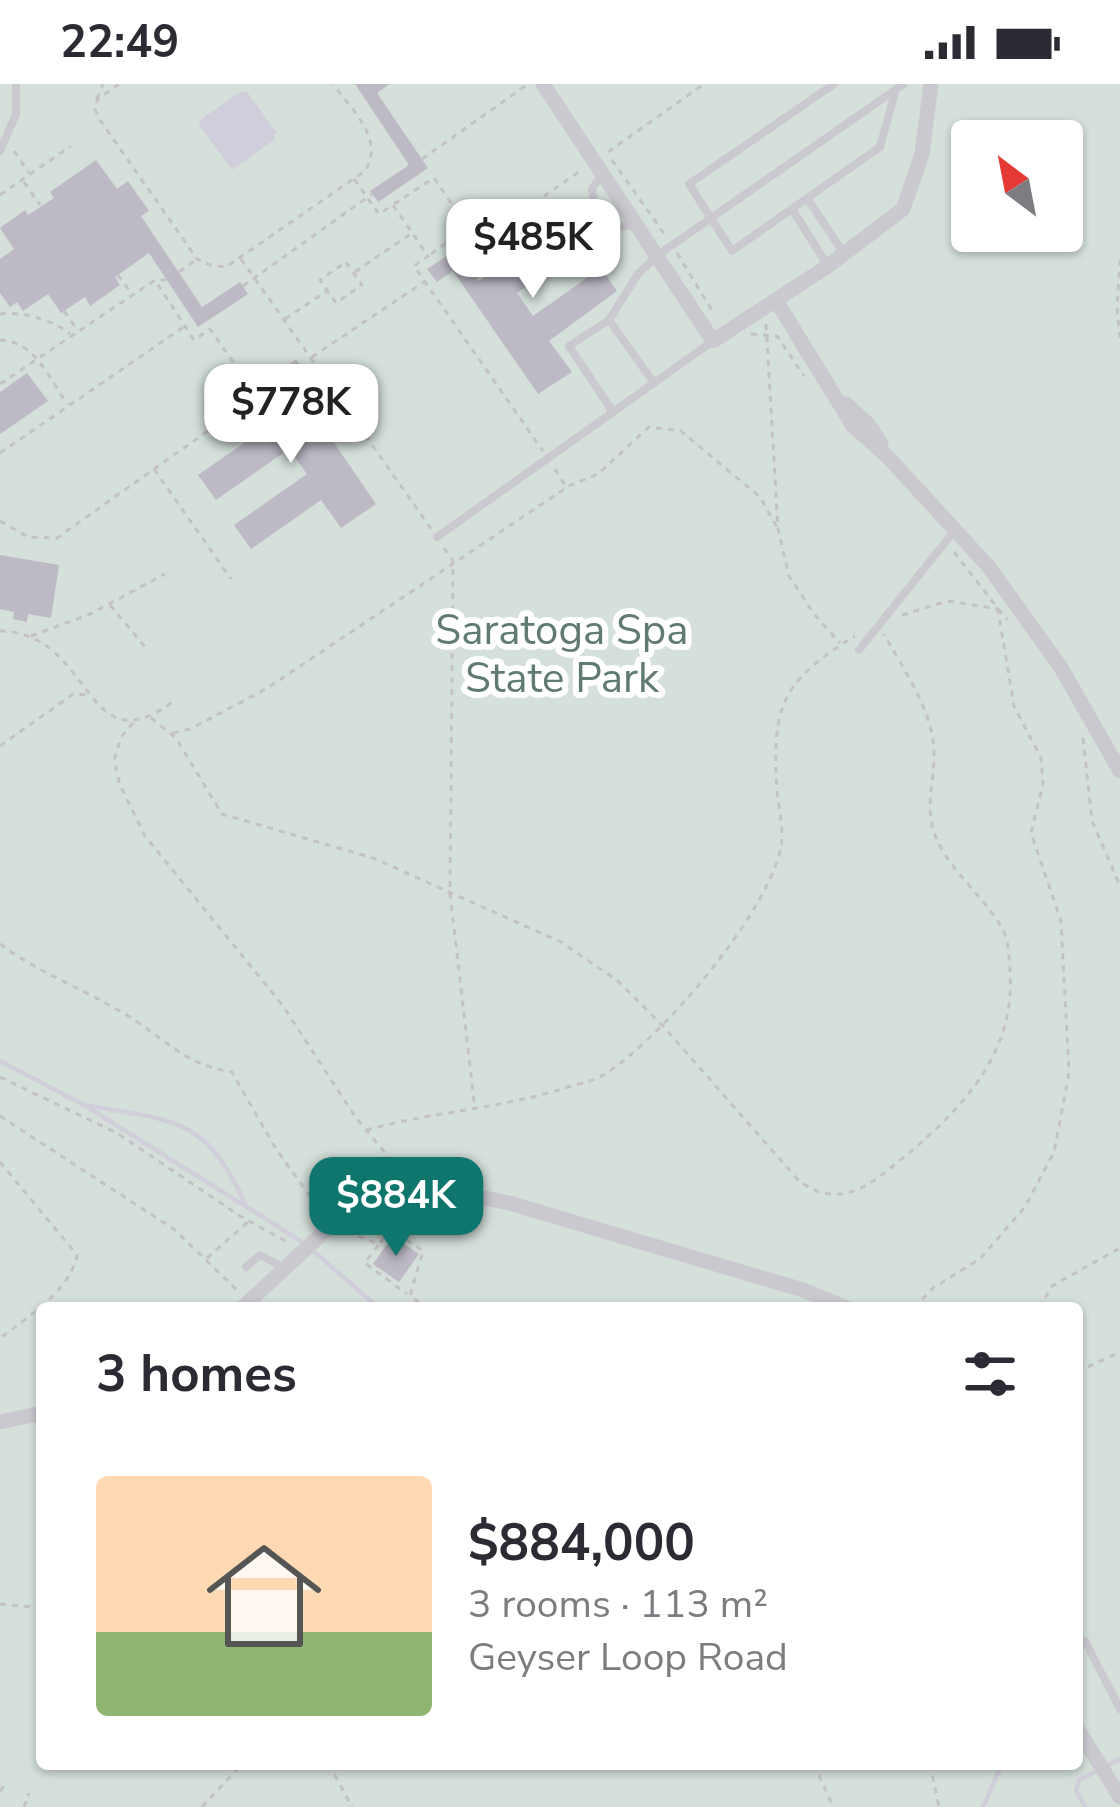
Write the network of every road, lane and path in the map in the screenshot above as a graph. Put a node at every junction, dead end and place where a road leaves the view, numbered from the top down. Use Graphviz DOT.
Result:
graph roads {
  1 [pos="16,84"];
  2 [pos="104,84"];
  3 [pos="119,84"];
  4 [pos="333,84"];
  5 [pos="529,84"];
  6 [pos="543,84"];
  7 [pos="704,84"];
  8 [pos="833,84"];
  9 [pos="931,84"];
  10 [pos="519,87"];
  11 [pos="900,87"];
  12 [pos="97,100"];
  13 [pos="71,146"];
  14 [pos="13,150"];
  15 [pos="0,152"];
  16 [pos="422,160"];
  17 [pos="601,162"];
  18 [pos="30,175"];
  19 [pos="23,179"];
  20 [pos="354,179"];
  21 [pos="0,195"];
  22 [pos="370,196"];
  23 [pos="807,198"];
  24 [pos="40,205"];
  25 [pos="392,205"];
  26 [pos="792,209"];
  27 [pos="709,216"];
  28 [pos="637,224"];
  29 [pos="467,227"];
  30 [pos="412,233"];
  31 [pos="665,250"];
  32 [pos="845,254"];
  33 [pos="428,256"];
  34 [pos="240,257"];
  35 [pos="197,259"];
  36 [pos="1120,260"];
  37 [pos="828,266"];
  38 [pos="179,272"];
  39 [pos="354,273"];
  40 [pos="118,274"];
  41 [pos="254,278"];
  42 [pos="155,280"];
  43 [pos="167,280"];
  44 [pos="425,281"];
  45 [pos="243,286"];
  46 [pos="328,291"];
  47 [pos="133,295"];
  48 [pos="776,302"];
  49 [pos="64,311"];
  50 [pos="0,314"];
  51 [pos="714,315"];
  52 [pos="283,320"];
  53 [pos="609,320"];
  54 [pos="185,326"];
  55 [pos="76,334"];
  56 [pos="1120,339"];
  57 [pos="0,340"];
  58 [pos="713,341"];
  59 [pos="311,358"];
  60 [pos="37,360"];
  61 [pos="654,383"];
  62 [pos="0,384"];
  63 [pos="68,406"];
  64 [pos="613,412"];
  65 [pos="0,452"];
  66 [pos="548,458"];
  67 [pos="154,469"];
  68 [pos="566,488"];
  69 [pos="0,520"];
  70 [pos="778,529"];
  71 [pos="956,530"];
  72 [pos="437,538"];
  73 [pos="453,561"];
  74 [pos="165,574"];
  75 [pos="231,579"];
  76 [pos="109,604"];
  77 [pos="878,622"];
  78 [pos="0,632"];
  79 [pos="29,637"];
  80 [pos="146,648"];
  81 [pos="859,650"];
  82 [pos="91,695"];
  83 [pos="175,700"];
  84 [pos="152,718"];
  85 [pos="133,723"];
  86 [pos="1082,730"];
  87 [pos="171,734"];
  88 [pos="0,746"];
  89 [pos="1120,771"];
  90 [pos="1119,883"];
  91 [pos="450,893"];
  92 [pos="0,944"];
  93 [pos="663,1026"];
  94 [pos="0,1077"];
  95 [pos="475,1109"];
  96 [pos="0,1116"];
  97 [pos="366,1130"];
  98 [pos="0,1162"];
  99 [pos="411,1183"];
  100 [pos="468,1194"];
  101 [pos="462,1211"];
  102 [pos="249,1220"];
  103 [pos="329,1226"];
  104 [pos="380,1244"];
  105 [pos="1120,1248"];
  106 [pos="301,1253"];
  107 [pos="207,1258"];
  108 [pos="246,1267"];
  109 [pos="285,1268"];
  110 [pos="410,1296"];
  111 [pos="44,1302"];
  112 [pos="244,1302"];
  113 [pos="249,1302"];
  114 [pos="419,1302"];
  115 [pos="832,1302"];
  116 [pos="920,1302"];
  117 [pos="1043,1302"];
  118 [pos="36,1310"];
  119 [pos="0,1338"];
  120 [pos="1120,1352"];
  121 [pos="1083,1369"];
  122 [pos="36,1413"];
  123 [pos="0,1422"];
  124 [pos="0,1604"];
  125 [pos="36,1607"];
  126 [pos="1083,1642"];
  127 [pos="1120,1709"];
  128 [pos="1083,1738"];
  129 [pos="236,1770"];
  130 [pos="332,1770"];
  131 [pos="817,1770"];
  132 [pos="931,1770"];
  133 [pos="28,1793"];
  134 [pos="1120,1797"];
  135 [pos="24,1807"];
  136 [pos="202,1807"];
  137 [pos="352,1807"];
  138 [pos="833,1807"];
  139 [pos="939,1807"];
  1 -- 15 [label="lane"];
  2 -- 12 [label="path"];
  3 -- 12 [label="path"];
  4 -- 20 [label="path"];
  5 -- 10 [label="path"];
  6 -- 17 [label="street"];
  7 -- 17 [label="path"];
  8 -- 27 [label="lane"];
  9 -- 32 [label="street"];
  10 -- 16 [label="path"];
  11 -- 23 [label="lane"];
  11 -- 27 [label="lane"];
  12 -- 35 [label="path"];
  13 -- 18 [label="path"];
  14 -- 18 [label="path"];
  17 -- 28 [label="street"];
  17 -- 28 [label="lane"];
  17 -- 29 [label="path"];
  17 -- 31 [label="path"];
  18 -- 19 [label="path"];
  19 -- 21 [label="path"];
  19 -- 24 [label="path"];
  20 -- 22 [label="path"];
  20 -- 34 [label="path"];
  22 -- 25 [label="path"];
  22 -- 41 [label="path"];
  23 -- 26 [label="lane"];
  23 -- 32 [label="lane"];
  25 -- 29 [label="path"];
  25 -- 30 [label="path"];
  26 -- 27 [label="lane"];
  26 -- 37 [label="lane"];
  27 -- 31 [label="lane"];
  28 -- 31 [label="street"];
  29 -- 33 [label="path"];
  30 -- 33 [label="path"];
  30 -- 39 [label="path"];
  31 -- 51 [label="path"];
  31 -- 53 [label="lane"];
  31 -- 58 [label="street"];
  32 -- 37 [label="street"];
  33 -- 44 [label="path"];
  34 -- 35 [label="path"];
  34 -- 41 [label="path"];
  35 -- 38 [label="path"];
  36 -- 56 [label="path"];
  37 -- 48 [label="street"];
  39 -- 46 [label="path"];
  39 -- 46 [label="path"];
  40 -- 47 [label="path"];
  41 -- 45 [label="path"];
  41 -- 52 [label="path"];
  42 -- 43 [label="path"];
  42 -- 47 [label="path"];
  42 -- 54 [label="path"];
  44 -- 59 [label="path"];
  44 -- 66 [label="path"];
  46 -- 52 [label="path"];
  47 -- 55 [label="path"];
  48 -- 58 [label="street"];
  48 -- 70 [label="path"];
  48 -- 71 [label="street"];
  49 -- 55 [label="path"];
  50 -- 55 [label="path"];
  52 -- 59 [label="path"];
  53 -- 61 [label="lane"];
  53 -- 64 [label="lane"];
  54 -- 63 [label="path"];
  54 -- 67 [label="path"];
  55 -- 60 [label="path"];
  57 -- 60 [label="path"];
  58 -- 61 [label="lane"];
  59 -- 72 [label="path"];
  60 -- 62 [label="path"];
  60 -- 63 [label="path"];
  61 -- 64 [label="lane"];
  63 -- 65 [label="path"];
  64 -- 66 [label="lane"];
  66 -- 68 [label="path"];
  66 -- 72 [label="lane"];
  67 -- 69 [label="path"];
  67 -- 75 [label="path"];
  68 -- 70 [label="path"];
  68 -- 73 [label="path"];
  70 -- 93 [label="path"];
  71 -- 77 [label="lane"];
  71 -- 89 [label="street"];
  72 -- 73 [label="path"];
  73 -- 87 [label="path"];
  73 -- 91 [label="path"];
  74 -- 76 [label="path"];
  76 -- 79 [label="path"];
  76 -- 80 [label="path"];
  77 -- 81 [label="lane"];
  77 -- 93 [label="path"];
  77 -- 116 [label="path"];
  78 -- 79 [label="path"];
  79 -- 82 [label="path"];
  82 -- 85 [label="path"];
  82 -- 88 [label="path"];
  83 -- 84 [label="path"];
  84 -- 85 [label="path"];
  84 -- 87 [label="path"];
  85 -- 97 [label="path"];
  86 -- 90 [label="path"];
  87 -- 91 [label="path"];
  91 -- 93 [label="path"];
  91 -- 95 [label="path"];
  92 -- 103 [label="path"];
  93 -- 95 [label="path"];
  94 -- 102 [label="path"];
  95 -- 97 [label="path"];
  96 -- 107 [label="path"];
  97 -- 99 [label="path"];
  98 -- 111 [label="path"];
  99 -- 100 [label="street"];
  99 -- 103 [label="street"];
  100 -- 101 [label="street"];
  100 -- 115 [label="street"];
  102 -- 106 [label="path"];
  102 -- 107 [label="path"];
  103 -- 104 [label="path"];
  103 -- 106 [label="street"];
  104 -- 110 [label="path"];
  104 -- 110 [label="path"];
  105 -- 117 [label="path"];
  106 -- 109 [label="street"];
  107 -- 112 [label="path"];
  108 -- 109 [label="lane"];
  109 -- 113 [label="street"];
  110 -- 114 [label="path"];
  118 -- 119 [label="path"];
  120 -- 121 [label="path"];
  122 -- 123 [label="street"];
  124 -- 125 [label="path"];
  126 -- 127 [label="lane"];
  128 -- 134 [label="street"];
  129 -- 136 [label="path"];
  130 -- 137 [label="path"];
  131 -- 138 [label="path"];
  132 -- 139 [label="path"];
  133 -- 135 [label="path"];
}
